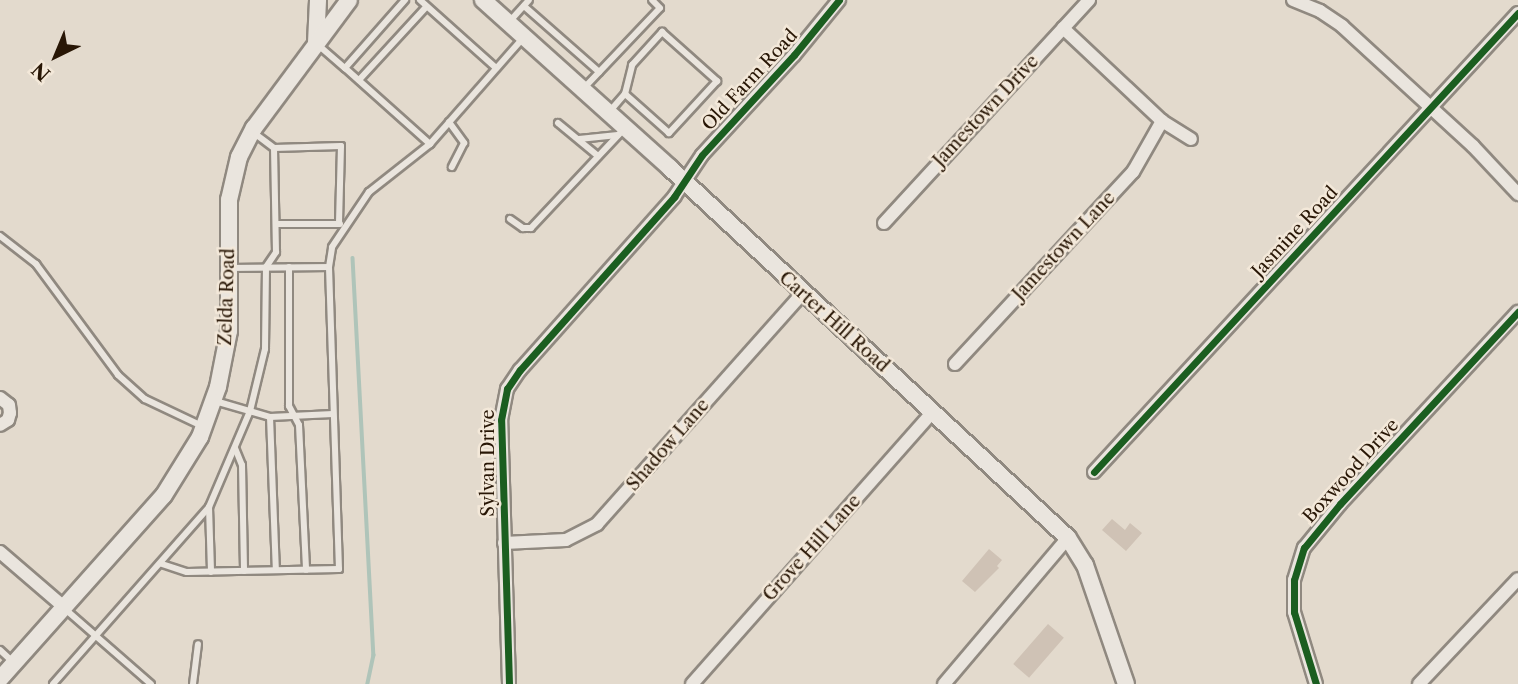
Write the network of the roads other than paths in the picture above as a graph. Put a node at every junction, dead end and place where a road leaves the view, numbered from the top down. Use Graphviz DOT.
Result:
graph roads {
  1 [pos="318,0"];
  2 [pos="349,0"];
  3 [pos="405,0"];
  4 [pos="420,0"];
  5 [pos="483,0"];
  6 [pos="530,0"];
  7 [pos="652,0"];
  8 [pos="839,0"];
  9 [pos="1089,0"];
  10 [pos="1293,0"];
  11 [pos="427,6"];
  12 [pos="524,6"];
  13 [pos="1518,13"];
  14 [pos="508,23"];
  15 [pos="1063,28"];
  16 [pos="524,36"];
  17 [pos="316,43"];
  18 [pos="345,68"];
  19 [pos="496,68"];
  20 [pos="599,72"];
  21 [pos="359,80"];
  22 [pos="583,89"];
  23 [pos="625,94"];
  24 [pos="1431,107"];
  25 [pos="608,112"];
  26 [pos="1163,121"];
  27 [pos="449,122"];
  28 [pos="558,123"];
  29 [pos="622,131"];
  30 [pos="252,132"];
  31 [pos="579,139"];
  32 [pos="1191,139"];
  33 [pos="429,144"];
  34 [pos="274,148"];
  35 [pos="598,156"];
  36 [pos="452,167"];
  37 [pos="683,180"];
  38 [pos="1518,194"];
  39 [pos="510,219"];
  40 [pos="884,223"];
  41 [pos="275,224"];
  42 [pos="342,225"];
  43 [pos="0,236"];
  44 [pos="266,267"];
  45 [pos="289,267"];
  46 [pos="328,267"];
  47 [pos="231,268"];
  48 [pos="803,293"];
  49 [pos="1518,312"];
  50 [pos="955,363"];
  51 [pos="0,398"];
  52 [pos="213,401"];
  53 [pos="250,411"];
  54 [pos="932,413"];
  55 [pos="294,414"];
  56 [pos="333,415"];
  57 [pos="270,417"];
  58 [pos="0,425"];
  59 [pos="204,426"];
  60 [pos="235,448"];
  61 [pos="1094,472"];
  62 [pos="209,507"];
  63 [pos="1068,538"];
  64 [pos="504,542"];
  65 [pos="0,552"];
  66 [pos="162,564"];
  67 [pos="276,570"];
  68 [pos="306,570"];
  69 [pos="244,571"];
  70 [pos="211,572"];
  71 [pos="1518,579"];
  72 [pos="64,607"];
  73 [pos="97,637"];
  74 [pos="198,644"];
  75 [pos="0,650"];
  76 [pos="14,663"];
  77 [pos="0,679"];
  78 [pos="53,684"];
  79 [pos="151,684"];
  80 [pos="194,684"];
  81 [pos="509,684"];
  82 [pos="692,684"];
  83 [pos="944,684"];
  84 [pos="1126,684"];
  85 [pos="1316,684"];
  86 [pos="1419,684"];
  1 -- 17 [label="main road"];
  2 -- 17 [label="main road, Zelda Road"];
  3 -- 18 [label="lane"];
  4 -- 11 [label="lane"];
  5 -- 14 [label="main road, Carter Hill Road"];
  6 -- 12 [label="lane"];
  7 -- 20 [label="lane"];
  8 -- 37 [label="street, Old Farm Road"];
  9 -- 15 [label="street, Jamestown Drive"];
  10 -- 24 [label="street"];
  11 -- 19 [label="lane"];
  11 -- 21 [label="lane"];
  12 -- 14 [label="lane"];
  12 -- 20 [label="lane"];
  13 -- 24 [label="street, Jasmine Road"];
  14 -- 16 [label="main road, Carter Hill Road"];
  15 -- 26 [label="street"];
  15 -- 40 [label="street, Jamestown Drive"];
  16 -- 19 [label="lane"];
  16 -- 22 [label="main road, Carter Hill Road"];
  17 -- 18 [label="lane"];
  17 -- 30 [label="main road, Zelda Road"];
  18 -- 21 [label="lane"];
  19 -- 27 [label="lane"];
  20 -- 22 [label="lane"];
  21 -- 33 [label="lane"];
  22 -- 25 [label="main road, Carter Hill Road"];
  23 -- 23 [label="lane"];
  23 -- 25 [label="lane"];
  24 -- 38 [label="street"];
  24 -- 61 [label="street, Jasmine Road"];
  25 -- 29 [label="main road, Carter Hill Road"];
  26 -- 32 [label="street"];
  26 -- 50 [label="street, Jamestown Lane"];
  27 -- 33 [label="lane"];
  27 -- 36 [label="lane"];
  28 -- 31 [label="lane"];
  29 -- 31 [label="lane"];
  29 -- 35 [label="lane"];
  29 -- 37 [label="main road, Carter Hill Road"];
  30 -- 34 [label="lane"];
  30 -- 47 [label="main road, Zelda Road"];
  31 -- 35 [label="lane"];
  33 -- 42 [label="lane"];
  34 -- 41 [label="lane"];
  34 -- 42 [label="lane"];
  35 -- 39 [label="lane"];
  37 -- 48 [label="main road, Carter Hill Road"];
  37 -- 64 [label="street, Sylvan Drive"];
  41 -- 42 [label="lane"];
  41 -- 44 [label="lane"];
  42 -- 46 [label="lane"];
  43 -- 59 [label="lane"];
  44 -- 45 [label="lane"];
  44 -- 47 [label="lane"];
  44 -- 53 [label="lane"];
  45 -- 46 [label="lane"];
  45 -- 55 [label="lane"];
  46 -- 56 [label="lane"];
  47 -- 52 [label="main road, Zelda Road"];
  48 -- 54 [label="main road, Carter Hill Road"];
  48 -- 64 [label="street, Shadow Lane"];
  49 -- 85 [label="street, Boxwood Drive"];
  51 -- 58 [label="street"];
  52 -- 53 [label="lane"];
  52 -- 59 [label="main road, Zelda Road"];
  53 -- 57 [label="lane"];
  53 -- 60 [label="lane"];
  54 -- 63 [label="main road, Carter Hill Road"];
  54 -- 82 [label="street, Grove Hill Lane"];
  55 -- 56 [label="lane"];
  55 -- 57 [label="lane"];
  55 -- 68 [label="lane"];
  56 -- 68 [label="lane"];
  57 -- 67 [label="lane"];
  59 -- 72 [label="main road, Zelda Road"];
  60 -- 62 [label="lane"];
  60 -- 69 [label="lane"];
  62 -- 66 [label="lane"];
  62 -- 70 [label="lane"];
  63 -- 83 [label="street"];
  63 -- 84 [label="main road, Carter Hill Road"];
  64 -- 81 [label="street, Sylvan Drive"];
  65 -- 72 [label="street"];
  66 -- 70 [label="lane"];
  66 -- 73 [label="lane"];
  67 -- 68 [label="lane"];
  67 -- 69 [label="lane"];
  69 -- 70 [label="lane"];
  71 -- 86 [label="street"];
  72 -- 73 [label="lane"];
  72 -- 76 [label="main road, Zelda Road"];
  73 -- 78 [label="lane"];
  73 -- 79 [label="lane"];
  74 -- 80 [label="lane"];
  75 -- 76 [label="lane"];
  76 -- 77 [label="main road, Zelda Road"];
}
